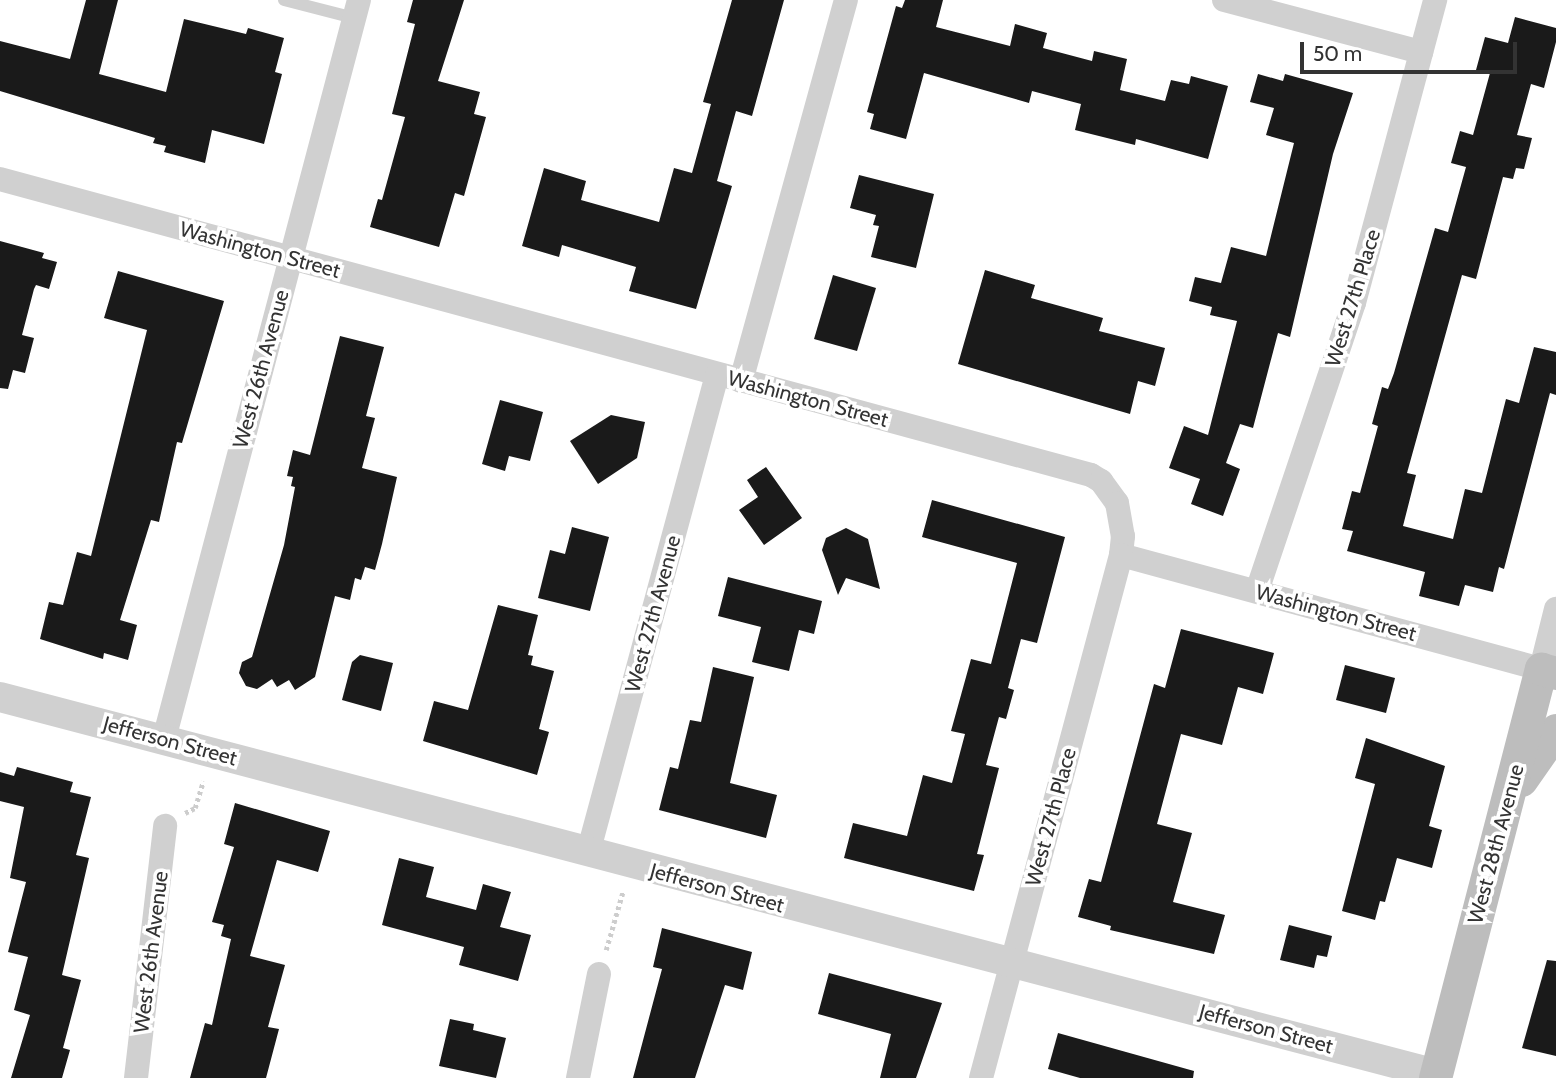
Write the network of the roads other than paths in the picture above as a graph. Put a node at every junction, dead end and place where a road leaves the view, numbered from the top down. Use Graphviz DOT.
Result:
graph roads {
  1 [pos="284,0"];
  2 [pos="846,0"];
  3 [pos="1224,0"];
  4 [pos="1434,0"];
  5 [pos="356,9"];
  6 [pos="1421,52"];
  7 [pos="0,179"];
  8 [pos="289,258"];
  9 [pos="729,378"];
  10 [pos="1121,555"];
  11 [pos="1257,591"];
  12 [pos="1556,609"];
  13 [pos="1549,671"];
  14 [pos="0,697"];
  15 [pos="1556,730"];
  16 [pos="164,739"];
  17 [pos="1506,803"];
  18 [pos="165,826"];
  19 [pos="588,853"];
  20 [pos="1012,962"];
  21 [pos="599,974"];
  22 [pos="1435,1076"];
  23 [pos="136,1078"];
  24 [pos="578,1078"];
  25 [pos="981,1078"];
  1 -- 5 [label="lane"];
  2 -- 9 [label="street, West 27th Avenue"];
  3 -- 6 [label="street"];
  4 -- 6 [label="street, West 27th Place"];
  5 -- 8 [label="street, West 26th Avenue"];
  6 -- 11 [label="street, West 27th Place"];
  7 -- 8 [label="street, Washington Street"];
  8 -- 9 [label="street, Washington Street"];
  8 -- 16 [label="street, West 26th Avenue"];
  9 -- 10 [label="street, Washington Street"];
  9 -- 19 [label="street, West 27th Avenue"];
  10 -- 11 [label="street, Washington Street"];
  10 -- 20 [label="street, West 27th Place"];
  11 -- 13 [label="street, Washington Street"];
  12 -- 13 [label="street, West 28th Avenue"];
  13 -- 17 [label="main road, West 28th Avenue"];
  14 -- 16 [label="street, Jefferson Street"];
  15 -- 17 [label="main road"];
  16 -- 19 [label="street, Jefferson Street"];
  17 -- 22 [label="main road, West 28th Avenue"];
  18 -- 23 [label="street, West 26th Avenue"];
  19 -- 20 [label="street, Jefferson Street"];
  20 -- 22 [label="street, Jefferson Street"];
  20 -- 25 [label="street, West 27th Place"];
  21 -- 24 [label="street"];
}
